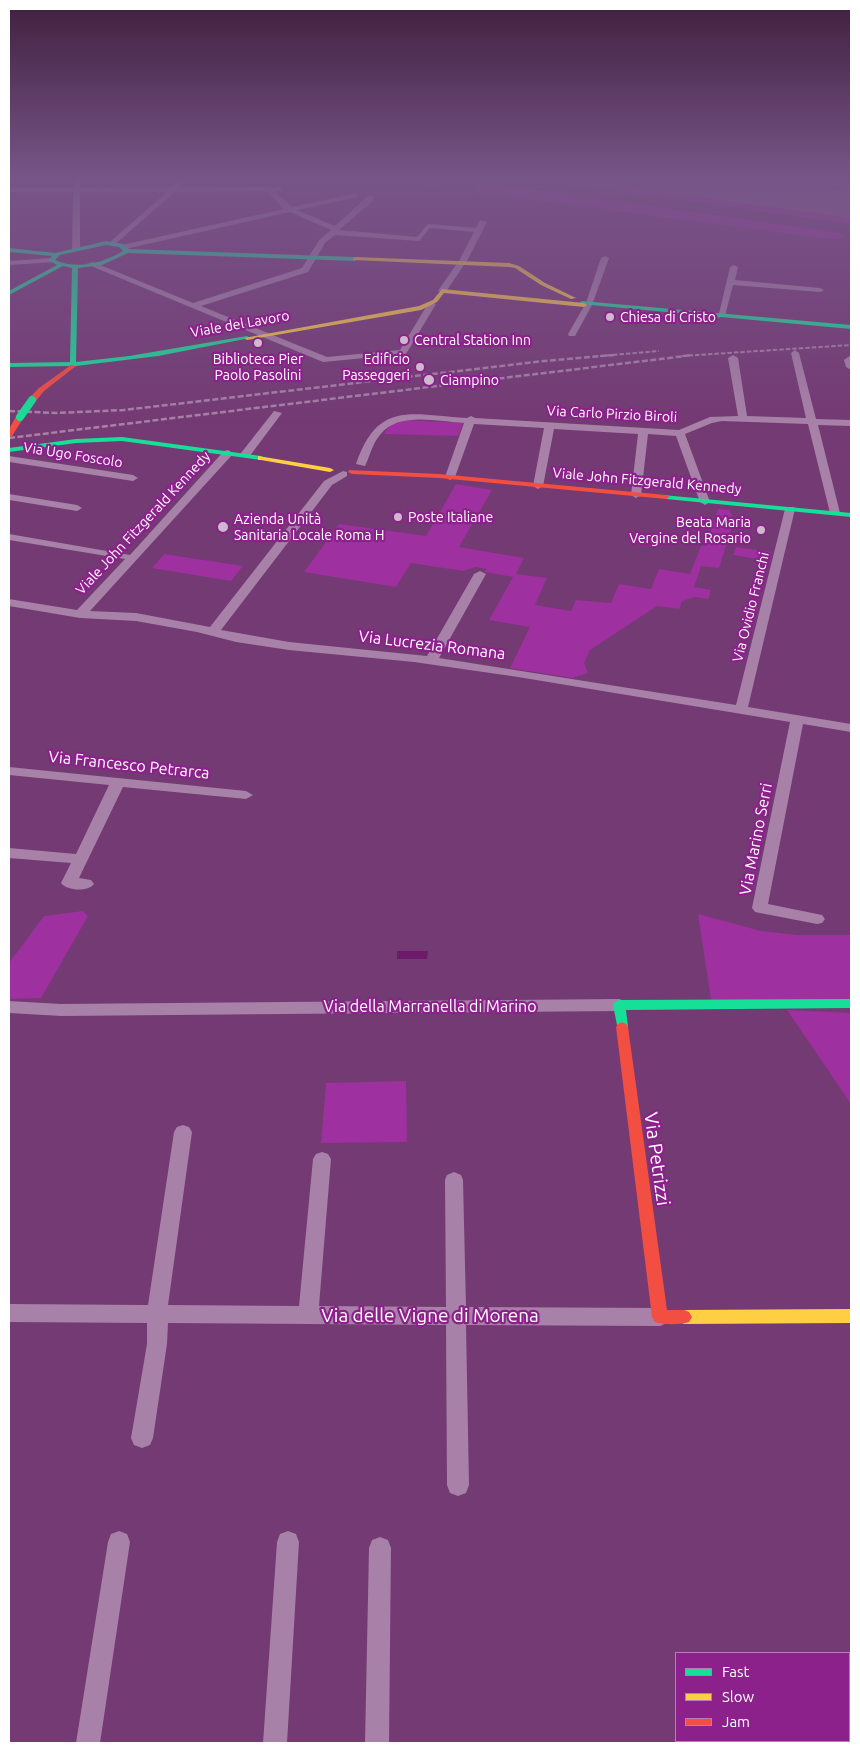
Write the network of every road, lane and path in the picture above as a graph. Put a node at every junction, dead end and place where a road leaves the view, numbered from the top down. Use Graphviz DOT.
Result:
graph roads {
  1 [pos="44,261"];
  2 [pos="55,261"];
  3 [pos="58,261"];
  4 [pos="103,261"];
  5 [pos="311,261"];
  6 [pos="416,261"];
  7 [pos="604,261"];
  8 [pos="462,262"];
  9 [pos="9,263"];
  10 [pos="90,264"];
  11 [pos="75,267"];
  12 [pos="734,267"];
  13 [pos="730,282"];
  14 [pos="820,290"];
  15 [pos="442,291"];
  16 [pos="9,293"];
  17 [pos="584,303"];
  18 [pos="193,306"];
  19 [pos="430,309"];
  20 [pos="721,316"];
  21 [pos="851,327"];
  22 [pos="572,334"];
  23 [pos="264,335"];
  24 [pos="795,353"];
  25 [pos="734,358"];
  26 [pos="851,358"];
  27 [pos="9,365"];
  28 [pos="73,366"];
  29 [pos="851,366"];
  30 [pos="277,413"];
  31 [pos="471,419"];
  32 [pos="743,419"];
  33 [pos="811,421"];
  34 [pos="851,423"];
  35 [pos="550,425"];
  36 [pos="12,426"];
  37 [pos="643,432"];
  38 [pos="680,432"];
  39 [pos="9,450"];
  40 [pos="228,453"];
  41 [pos="245,455"];
  42 [pos="9,459"];
  43 [pos="346,468"];
  44 [pos="445,477"];
  45 [pos="133,478"];
  46 [pos="538,486"];
  47 [pos="636,495"];
  48 [pos="9,497"];
  49 [pos="705,502"];
  50 [pos="77,508"];
  51 [pos="790,509"];
  52 [pos="835,513"];
  53 [pos="851,515"];
  54 [pos="9,537"];
  55 [pos="125,556"];
  56 [pos="480,574"];
  57 [pos="9,603"];
  58 [pos="80,614"];
  59 [pos="213,632"];
  60 [pos="432,660"];
  61 [pos="741,711"];
  62 [pos="797,720"];
  63 [pos="851,728"];
  64 [pos="9,771"];
  65 [pos="118,782"];
  66 [pos="246,794"];
  67 [pos="9,853"];
  68 [pos="80,860"];
  69 [pos="86,884"];
  70 [pos="817,919"];
  71 [pos="851,1004"];
  72 [pos="619,1005"];
  73 [pos="9,1007"];
  74 [pos="183,1132"];
  75 [pos="322,1159"];
  76 [pos="454,1180"];
  77 [pos="9,1314"];
  78 [pos="159,1315"];
  79 [pos="308,1315"];
  80 [pos="456,1316"];
  81 [pos="851,1316"];
  82 [pos="660,1317"];
  83 [pos="142,1438"];
  84 [pos="458,1486"];
  85 [pos="119,1542"];
  86 [pos="288,1542"];
  87 [pos="380,1548"];
  88 [pos="88,1743"];
  89 [pos="275,1743"];
  90 [pos="377,1743"];
  1 -- 9 [label="street"];
  2 -- 16 [label="street"];
  3 -- 11 [label="street"];
  4 -- 10 [label="street"];
  5 -- 18 [label="street"];
  6 -- 8 [label="street"];
  7 -- 17 [label="street"];
  8 -- 15 [label="street"];
  8 -- 17 [label="street"];
  10 -- 11 [label="street"];
  10 -- 18 [label="street"];
  11 -- 28 [label="street"];
  12 -- 13 [label="street"];
  13 -- 14 [label="street"];
  13 -- 20 [label="street"];
  15 -- 17 [label="street"];
  15 -- 19 [label="street"];
  17 -- 20 [label="street"];
  17 -- 22 [label="street"];
  18 -- 23 [label="street"];
  19 -- 23 [label="street, Viale del Lavoro"];
  19 -- 23 [label="street"];
  20 -- 21 [label="street"];
  23 -- 28 [label="street, Viale del Lavoro"];
  24 -- 33 [label="street"];
  25 -- 32 [label="street"];
  26 -- 29 [label="street"];
  27 -- 28 [label="street, Viale del Lavoro"];
  28 -- 36 [label="street, bridge"];
  30 -- 41 [label="street"];
  31 -- 35 [label="street, Via Carlo Pirzio Biroli"];
  31 -- 43 [label="street, Via Carlo Pirzio Biroli"];
  31 -- 44 [label="street"];
  32 -- 33 [label="street, Via Carlo Pirzio Biroli"];
  32 -- 38 [label="street, Via Carlo Pirzio Biroli"];
  33 -- 34 [label="street, Via Carlo Pirzio Biroli"];
  33 -- 52 [label="street"];
  35 -- 37 [label="street, Via Carlo Pirzio Biroli"];
  35 -- 46 [label="street"];
  37 -- 38 [label="street, Via Carlo Pirzio Biroli"];
  37 -- 47 [label="street"];
  38 -- 49 [label="street"];
  39 -- 40 [label="street, Viale John Fitzgerald Kennedy"];
  40 -- 41 [label="street, Viale John Fitzgerald Kennedy"];
  40 -- 58 [label="street, Viale John Fitzgerald Kennedy"];
  41 -- 43 [label="street, Viale John Fitzgerald Kennedy"];
  42 -- 45 [label="street, Via Ugo Foscolo"];
  43 -- 44 [label="street, Viale John Fitzgerald Kennedy"];
  43 -- 59 [label="street"];
  44 -- 46 [label="street, Viale John Fitzgerald Kennedy"];
  46 -- 47 [label="street, Viale John Fitzgerald Kennedy"];
  47 -- 49 [label="street, Viale John Fitzgerald Kennedy"];
  48 -- 50 [label="street"];
  49 -- 51 [label="street, Viale John Fitzgerald Kennedy"];
  51 -- 52 [label="street, Viale John Fitzgerald Kennedy"];
  51 -- 61 [label="street, Via Ovidio Franchi"];
  52 -- 53 [label="street, Viale John Fitzgerald Kennedy"];
  54 -- 55 [label="street"];
  56 -- 60 [label="street"];
  57 -- 58 [label="street, Via Lucrezia Romana"];
  58 -- 59 [label="street, Via Lucrezia Romana"];
  59 -- 60 [label="street, Via Lucrezia Romana"];
  60 -- 61 [label="street, Via Lucrezia Romana"];
  61 -- 62 [label="street, Via Lucrezia Romana"];
  62 -- 63 [label="street, Via Lucrezia Romana"];
  62 -- 70 [label="street, Via Marino Serri"];
  64 -- 65 [label="street, Via Francesco Petrarca"];
  65 -- 66 [label="street, Via Francesco Petrarca"];
  65 -- 68 [label="street"];
  67 -- 68 [label="street"];
  68 -- 69 [label="street"];
  71 -- 72 [label="street, Via della Marranella di Marino"];
  72 -- 73 [label="street, Via della Marranella di Marino"];
  72 -- 82 [label="street, Via Petrizzi"];
  74 -- 78 [label="street"];
  75 -- 79 [label="street"];
  76 -- 80 [label="street"];
  77 -- 78 [label="street, Via delle Vigne di Morena"];
  78 -- 79 [label="street, Via delle Vigne di Morena"];
  78 -- 83 [label="street"];
  79 -- 80 [label="street, Via delle Vigne di Morena"];
  80 -- 82 [label="street, Via delle Vigne di Morena"];
  80 -- 84 [label="street"];
  81 -- 82 [label="street, Via delle Vigne di Morena"];
  85 -- 88 [label="street"];
  86 -- 89 [label="street"];
  87 -- 90 [label="street"];
}
